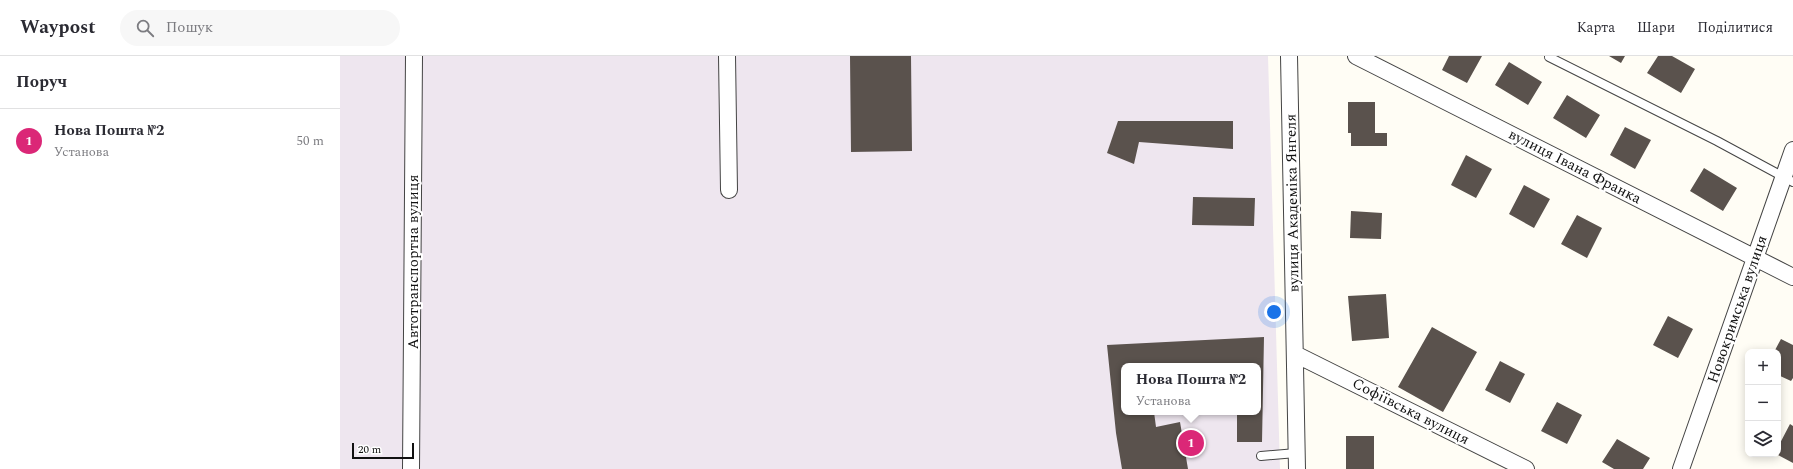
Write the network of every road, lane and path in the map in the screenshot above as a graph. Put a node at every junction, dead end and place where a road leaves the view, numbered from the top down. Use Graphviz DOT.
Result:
graph roads {
  1 [pos="414,56"];
  2 [pos="727,56"];
  3 [pos="1289,56"];
  4 [pos="1356,56"];
  5 [pos="1549,57"];
  6 [pos="1793,150"];
  7 [pos="1788,180"];
  8 [pos="729,190"];
  9 [pos="1754,257"];
  10 [pos="1793,277"];
  11 [pos="1295,354"];
  12 [pos="1296,453"];
  13 [pos="1261,456"];
  14 [pos="411,469"];
  15 [pos="1297,469"];
  16 [pos="1526,469"];
  17 [pos="1681,469"];
  1 -- 14 [label="street, Автотранспортна вулиця"];
  2 -- 8 [label="street"];
  3 -- 11 [label="street, вулиця Академіка Янгеля"];
  4 -- 9 [label="street, вулиця Івана Франка"];
  5 -- 7 [label="lane"];
  6 -- 7 [label="street, Новокримська вулиця"];
  7 -- 9 [label="street, Новокримська вулиця"];
  9 -- 10 [label="street, вулиця Івана Франка"];
  9 -- 17 [label="street, Новокримська вулиця"];
  11 -- 12 [label="street, вулиця Академіка Янгеля"];
  11 -- 16 [label="street, Софіївська вулиця"];
  12 -- 13 [label="lane"];
  12 -- 15 [label="street, вулиця Академіка Янгеля"];
}
